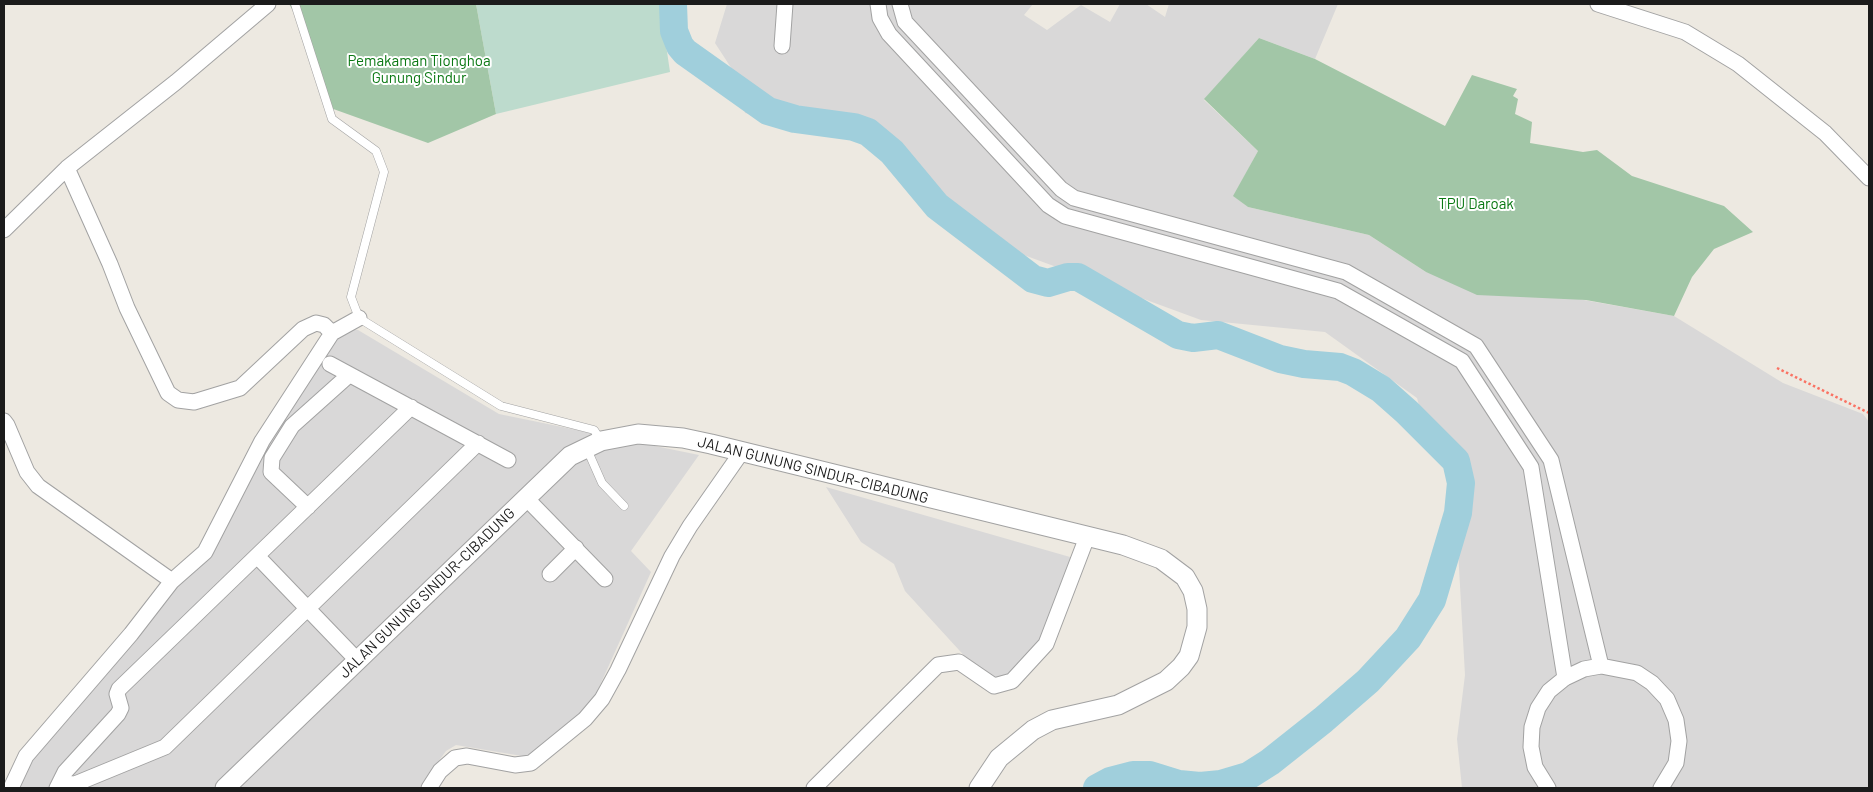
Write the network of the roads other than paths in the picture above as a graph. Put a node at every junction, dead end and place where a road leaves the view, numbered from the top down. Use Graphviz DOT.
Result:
graph roads {
  1 [pos="268,4"];
  2 [pos="295,4"];
  3 [pos="785,4"];
  4 [pos="878,4"];
  5 [pos="900,4"];
  6 [pos="1598,4"];
  7 [pos="782,46"];
  8 [pos="67,168"];
  9 [pos="1869,178"];
  10 [pos="4,230"];
  11 [pos="360,318"];
  12 [pos="332,333"];
  13 [pos="330,364"];
  14 [pos="350,375"];
  15 [pos="411,408"];
  16 [pos="4,420"];
  17 [pos="478,443"];
  18 [pos="594,444"];
  19 [pos="742,453"];
  20 [pos="508,460"];
  21 [pos="526,498"];
  22 [pos="624,506"];
  23 [pos="308,507"];
  24 [pos="1087,537"];
  25 [pos="576,548"];
  26 [pos="256,556"];
  27 [pos="550,574"];
  28 [pos="605,579"];
  29 [pos="172,581"];
  30 [pos="307,609"];
  31 [pos="357,660"];
  32 [pos="1601,666"];
  33 [pos="1565,678"];
  34 [pos="59,785"];
  35 [pos="10,788"];
  36 [pos="225,788"];
  37 [pos="429,788"];
  38 [pos="814,788"];
  39 [pos="978,788"];
  40 [pos="1548,788"];
  41 [pos="1661,788"];
  1 -- 8 [label="street"];
  2 -- 11 [label="lane"];
  3 -- 7 [label="street"];
  4 -- 33 [label="street"];
  5 -- 32 [label="street"];
  6 -- 9 [label="street"];
  8 -- 10 [label="street"];
  8 -- 12 [label="street"];
  11 -- 12 [label="street"];
  11 -- 18 [label="lane"];
  12 -- 29 [label="street"];
  13 -- 14 [label="street"];
  14 -- 15 [label="street"];
  14 -- 23 [label="street"];
  15 -- 17 [label="street"];
  15 -- 23 [label="street"];
  16 -- 29 [label="street"];
  17 -- 20 [label="street"];
  17 -- 30 [label="street"];
  18 -- 19 [label="street, JALAN GUNUNG SINDUR–CIBADUNG"];
  18 -- 21 [label="street, JALAN GUNUNG SINDUR–CIBADUNG"];
  18 -- 22 [label="lane"];
  19 -- 24 [label="street, JALAN GUNUNG SINDUR–CIBADUNG"];
  19 -- 37 [label="street"];
  21 -- 25 [label="street"];
  21 -- 31 [label="street, JALAN GUNUNG SINDUR–CIBADUNG"];
  23 -- 26 [label="street"];
  24 -- 38 [label="street"];
  24 -- 39 [label="street, JALAN GUNUNG SINDUR–CIBADUNG"];
  25 -- 27 [label="street"];
  25 -- 28 [label="street"];
  26 -- 30 [label="street"];
  26 -- 34 [label="street"];
  29 -- 35 [label="street"];
  30 -- 31 [label="street"];
  30 -- 34 [label="street"];
  31 -- 36 [label="street, JALAN GUNUNG SINDUR–CIBADUNG"];
  32 -- 33 [label="street"];
  32 -- 41 [label="street"];
  33 -- 40 [label="street"];
}
